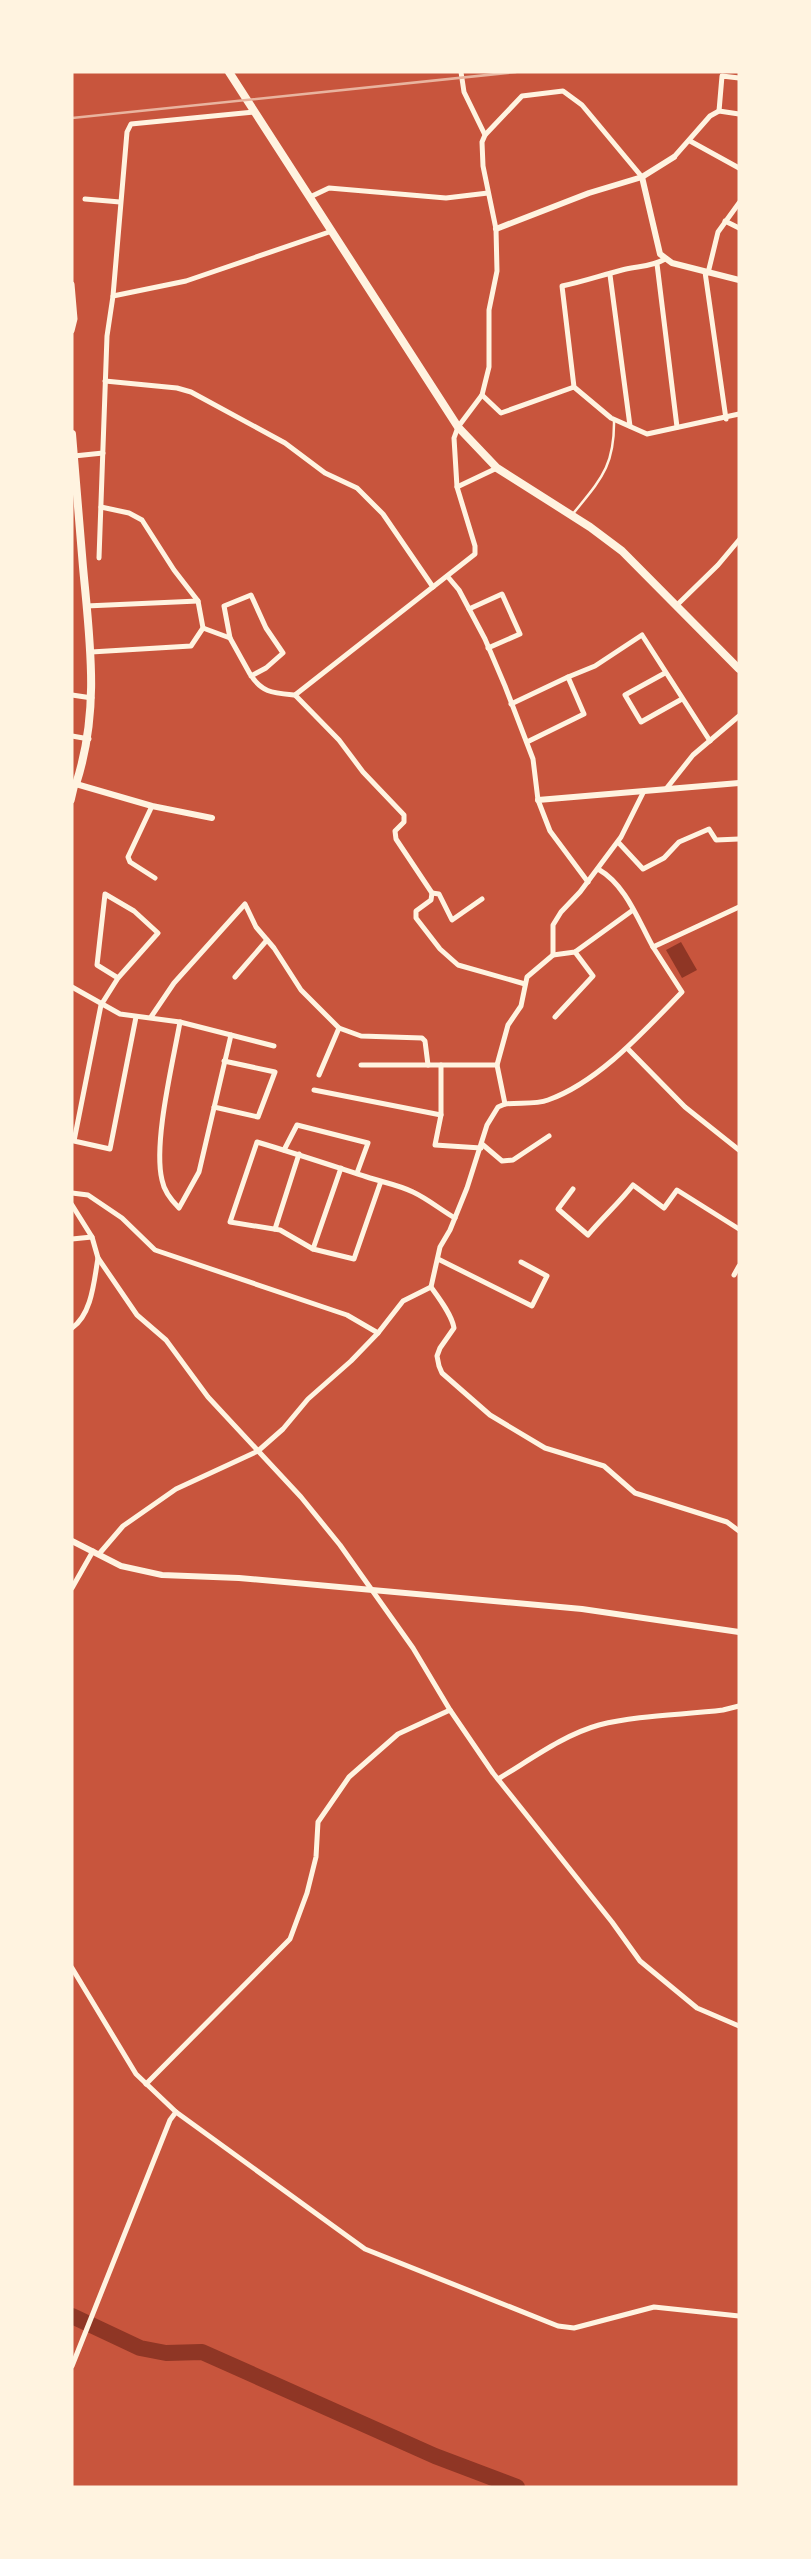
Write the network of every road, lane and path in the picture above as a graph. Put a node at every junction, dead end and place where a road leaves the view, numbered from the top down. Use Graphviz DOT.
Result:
graph roads {
  1 [pos="229,72"];
  2 [pos="461,72"];
  3 [pos="739,78"];
  4 [pos="252,109"];
  5 [pos="719,111"];
  6 [pos="739,114"];
  7 [pos="485,135"];
  8 [pos="690,141"];
  9 [pos="674,157"];
  10 [pos="739,168"];
  11 [pos="642,177"];
  12 [pos="488,193"];
  13 [pos="310,197"];
  14 [pos="85,199"];
  15 [pos="120,202"];
  16 [pos="739,203"];
  17 [pos="725,221"];
  18 [pos="739,228"];
  19 [pos="496,229"];
  20 [pos="332,231"];
  21 [pos="665,259"];
  22 [pos="657,264"];
  23 [pos="706,272"];
  24 [pos="610,275"];
  25 [pos="739,280"];
  26 [pos="72,284"];
  27 [pos="113,296"];
  28 [pos="72,331"];
  29 [pos="105,381"];
  30 [pos="574,387"];
  31 [pos="482,395"];
  32 [pos="739,414"];
  33 [pos="614,419"];
  34 [pos="726,419"];
  35 [pos="630,426"];
  36 [pos="458,427"];
  37 [pos="677,427"];
  38 [pos="72,434"];
  39 [pos="103,453"];
  40 [pos="74,456"];
  41 [pos="497,468"];
  42 [pos="457,487"];
  43 [pos="101,507"];
  44 [pos="572,516"];
  45 [pos="75,520"];
  46 [pos="739,540"];
  47 [pos="99,558"];
  48 [pos="448,577"];
  49 [pos="433,587"];
  50 [pos="198,601"];
  51 [pos="86,606"];
  52 [pos="677,606"];
  53 [pos="469,609"];
  54 [pos="203,628"];
  55 [pos="230,638"];
  56 [pos="488,648"];
  57 [pos="91,652"];
  58 [pos="739,669"];
  59 [pos="665,673"];
  60 [pos="251,676"];
  61 [pos="568,677"];
  62 [pos="72,695"];
  63 [pos="295,695"];
  64 [pos="92,698"];
  65 [pos="682,699"];
  66 [pos="511,704"];
  67 [pos="739,716"];
  68 [pos="72,736"];
  69 [pos="89,739"];
  70 [pos="710,741"];
  71 [pos="527,742"];
  72 [pos="74,783"];
  73 [pos="739,783"];
  74 [pos="666,789"];
  75 [pos="645,791"];
  76 [pos="538,800"];
  77 [pos="72,801"];
  78 [pos="152,806"];
  79 [pos="212,818"];
  80 [pos="739,838"];
  81 [pos="618,842"];
  82 [pos="598,869"];
  83 [pos="155,878"];
  84 [pos="588,881"];
  85 [pos="432,893"];
  86 [pos="482,899"];
  87 [pos="739,907"];
  88 [pos="633,910"];
  89 [pos="267,940"];
  90 [pos="653,947"];
  91 [pos="575,952"];
  92 [pos="554,955"];
  93 [pos="235,977"];
  94 [pos="118,978"];
  95 [pos="525,984"];
  96 [pos="72,987"];
  97 [pos="72,996"];
  98 [pos="101,1005"];
  99 [pos="136,1017"];
  100 [pos="151,1017"];
  101 [pos="555,1017"];
  102 [pos="180,1022"];
  103 [pos="339,1028"];
  104 [pos="231,1035"];
  105 [pos="274,1046"];
  106 [pos="628,1049"];
  107 [pos="224,1061"];
  108 [pos="361,1065"];
  109 [pos="428,1065"];
  110 [pos="441,1065"];
  111 [pos="497,1065"];
  112 [pos="319,1075"];
  113 [pos="314,1090"];
  114 [pos="505,1104"];
  115 [pos="214,1107"];
  116 [pos="441,1115"];
  117 [pos="549,1136"];
  118 [pos="482,1146"];
  119 [pos="284,1150"];
  120 [pos="739,1150"];
  121 [pos="299,1154"];
  122 [pos="341,1168"];
  123 [pos="357,1173"];
  124 [pos="381,1181"];
  125 [pos="573,1189"];
  126 [pos="72,1194"];
  127 [pos="72,1205"];
  128 [pos="455,1218"];
  129 [pos="275,1229"];
  130 [pos="739,1229"];
  131 [pos="92,1237"];
  132 [pos="72,1239"];
  133 [pos="313,1249"];
  134 [pos="98,1258"];
  135 [pos="438,1259"];
  136 [pos="521,1262"];
  137 [pos="739,1266"];
  138 [pos="734,1275"];
  139 [pos="431,1287"];
  140 [pos="72,1328"];
  141 [pos="378,1333"];
  142 [pos="258,1451"];
  143 [pos="739,1531"];
  144 [pos="72,1541"];
  145 [pos="96,1553"];
  146 [pos="72,1588"];
  147 [pos="372,1591"];
  148 [pos="739,1632"];
  149 [pos="739,1706"];
  150 [pos="450,1710"];
  151 [pos="498,1779"];
  152 [pos="72,1968"];
  153 [pos="739,2026"];
  154 [pos="146,2084"];
  155 [pos="176,2112"];
  156 [pos="739,2316"];
  157 [pos="72,2366"];
  1 -- 4 [label="main road"];
  2 -- 7 [label="street"];
  3 -- 5 [label="street"];
  4 -- 13 [label="main road"];
  4 -- 15 [label="street"];
  5 -- 6 [label="street"];
  5 -- 8 [label="street"];
  7 -- 11 [label="street"];
  7 -- 12 [label="street"];
  8 -- 9 [label="street"];
  8 -- 10 [label="street"];
  9 -- 11 [label="street"];
  11 -- 19 [label="street"];
  11 -- 21 [label="street"];
  12 -- 13 [label="street"];
  12 -- 19 [label="street"];
  13 -- 20 [label="main road"];
  14 -- 15 [label="street"];
  15 -- 27 [label="street"];
  16 -- 17 [label="street"];
  17 -- 18 [label="street"];
  17 -- 23 [label="street"];
  19 -- 31 [label="street"];
  20 -- 27 [label="street"];
  20 -- 36 [label="main road"];
  21 -- 22 [label="street"];
  21 -- 23 [label="street"];
  22 -- 24 [label="street"];
  22 -- 37 [label="street"];
  23 -- 25 [label="street"];
  23 -- 34 [label="street"];
  24 -- 30 [label="street"];
  24 -- 35 [label="street"];
  26 -- 28 [label="street"];
  27 -- 29 [label="street"];
  29 -- 39 [label="street"];
  29 -- 49 [label="street"];
  30 -- 31 [label="street"];
  30 -- 33 [label="street"];
  31 -- 36 [label="street"];
  32 -- 34 [label="street"];
  33 -- 35 [label="street"];
  33 -- 44 [label="lane"];
  34 -- 37 [label="street"];
  35 -- 37 [label="street"];
  36 -- 41 [label="main road"];
  36 -- 42 [label="street"];
  38 -- 40 [label="main road"];
  39 -- 40 [label="street"];
  39 -- 43 [label="street"];
  40 -- 45 [label="main road"];
  41 -- 42 [label="street"];
  41 -- 44 [label="main road"];
  42 -- 48 [label="street"];
  43 -- 47 [label="street"];
  43 -- 50 [label="street"];
  44 -- 52 [label="main road"];
  45 -- 51 [label="main road"];
  46 -- 52 [label="street"];
  48 -- 49 [label="street"];
  48 -- 53 [label="street"];
  49 -- 63 [label="street"];
  50 -- 51 [label="street"];
  50 -- 54 [label="street"];
  51 -- 57 [label="main road"];
  52 -- 58 [label="main road"];
  53 -- 56 [label="street"];
  53 -- 56 [label="street"];
  54 -- 55 [label="street"];
  54 -- 57 [label="street"];
  55 -- 60 [label="street"];
  55 -- 60 [label="street"];
  56 -- 66 [label="street"];
  57 -- 64 [label="main road"];
  59 -- 61 [label="street"];
  59 -- 65 [label="street"];
  59 -- 65 [label="street"];
  60 -- 63 [label="street"];
  61 -- 66 [label="street"];
  61 -- 71 [label="street"];
  62 -- 64 [label="street"];
  63 -- 85 [label="street"];
  64 -- 69 [label="main road"];
  65 -- 70 [label="street"];
  66 -- 71 [label="street"];
  67 -- 70 [label="street"];
  68 -- 69 [label="street"];
  69 -- 72 [label="main road"];
  70 -- 74 [label="street"];
  71 -- 76 [label="street"];
  72 -- 77 [label="street"];
  72 -- 78 [label="street"];
  73 -- 74 [label="street"];
  74 -- 75 [label="street"];
  75 -- 76 [label="street"];
  75 -- 81 [label="street"];
  76 -- 84 [label="street"];
  78 -- 79 [label="street"];
  78 -- 83 [label="street"];
  80 -- 81 [label="street"];
  81 -- 82 [label="street"];
  82 -- 84 [label="street"];
  82 -- 88 [label="street"];
  84 -- 92 [label="street"];
  85 -- 86 [label="street"];
  85 -- 95 [label="street"];
  87 -- 90 [label="street"];
  88 -- 90 [label="street"];
  88 -- 91 [label="street"];
  89 -- 93 [label="street"];
  89 -- 100 [label="street"];
  89 -- 103 [label="street"];
  90 -- 106 [label="street"];
  91 -- 92 [label="street"];
  91 -- 101 [label="street"];
  92 -- 95 [label="street"];
  94 -- 94 [label="street"];
  94 -- 98 [label="street"];
  95 -- 111 [label="street"];
  96 -- 97 [label="street"];
  96 -- 98 [label="street"];
  98 -- 99 [label="street"];
  98 -- 99 [label="street"];
  99 -- 100 [label="street"];
  100 -- 102 [label="street"];
  102 -- 104 [label="street"];
  102 -- 115 [label="street"];
  103 -- 109 [label="street"];
  103 -- 112 [label="street"];
  104 -- 105 [label="street"];
  104 -- 107 [label="street"];
  106 -- 114 [label="street"];
  106 -- 120 [label="street"];
  107 -- 115 [label="street"];
  107 -- 115 [label="street"];
  108 -- 109 [label="street"];
  109 -- 110 [label="street"];
  110 -- 111 [label="street"];
  110 -- 116 [label="street"];
  111 -- 114 [label="street"];
  113 -- 116 [label="street"];
  114 -- 118 [label="street"];
  116 -- 118 [label="street"];
  117 -- 118 [label="street"];
  118 -- 128 [label="street"];
  119 -- 121 [label="street"];
  119 -- 123 [label="street"];
  119 -- 129 [label="street"];
  121 -- 122 [label="street"];
  121 -- 129 [label="street"];
  122 -- 123 [label="street"];
  122 -- 133 [label="street"];
  123 -- 124 [label="street"];
  124 -- 128 [label="street"];
  124 -- 133 [label="street"];
  125 -- 130 [label="street"];
  126 -- 141 [label="street"];
  127 -- 131 [label="street"];
  128 -- 135 [label="street"];
  129 -- 133 [label="street"];
  131 -- 132 [label="street"];
  131 -- 134 [label="street"];
  134 -- 140 [label="street"];
  134 -- 142 [label="street"];
  135 -- 136 [label="street"];
  135 -- 139 [label="street"];
  137 -- 138 [label="street"];
  139 -- 141 [label="street"];
  139 -- 143 [label="street"];
  141 -- 142 [label="street"];
  142 -- 145 [label="street"];
  142 -- 147 [label="street"];
  144 -- 145 [label="street"];
  145 -- 146 [label="street"];
  145 -- 147 [label="street"];
  147 -- 148 [label="street"];
  147 -- 150 [label="street"];
  149 -- 151 [label="street"];
  150 -- 151 [label="street"];
  150 -- 154 [label="street"];
  151 -- 153 [label="street"];
  152 -- 154 [label="street"];
  154 -- 155 [label="street"];
  155 -- 156 [label="street"];
  155 -- 157 [label="street"];
}
